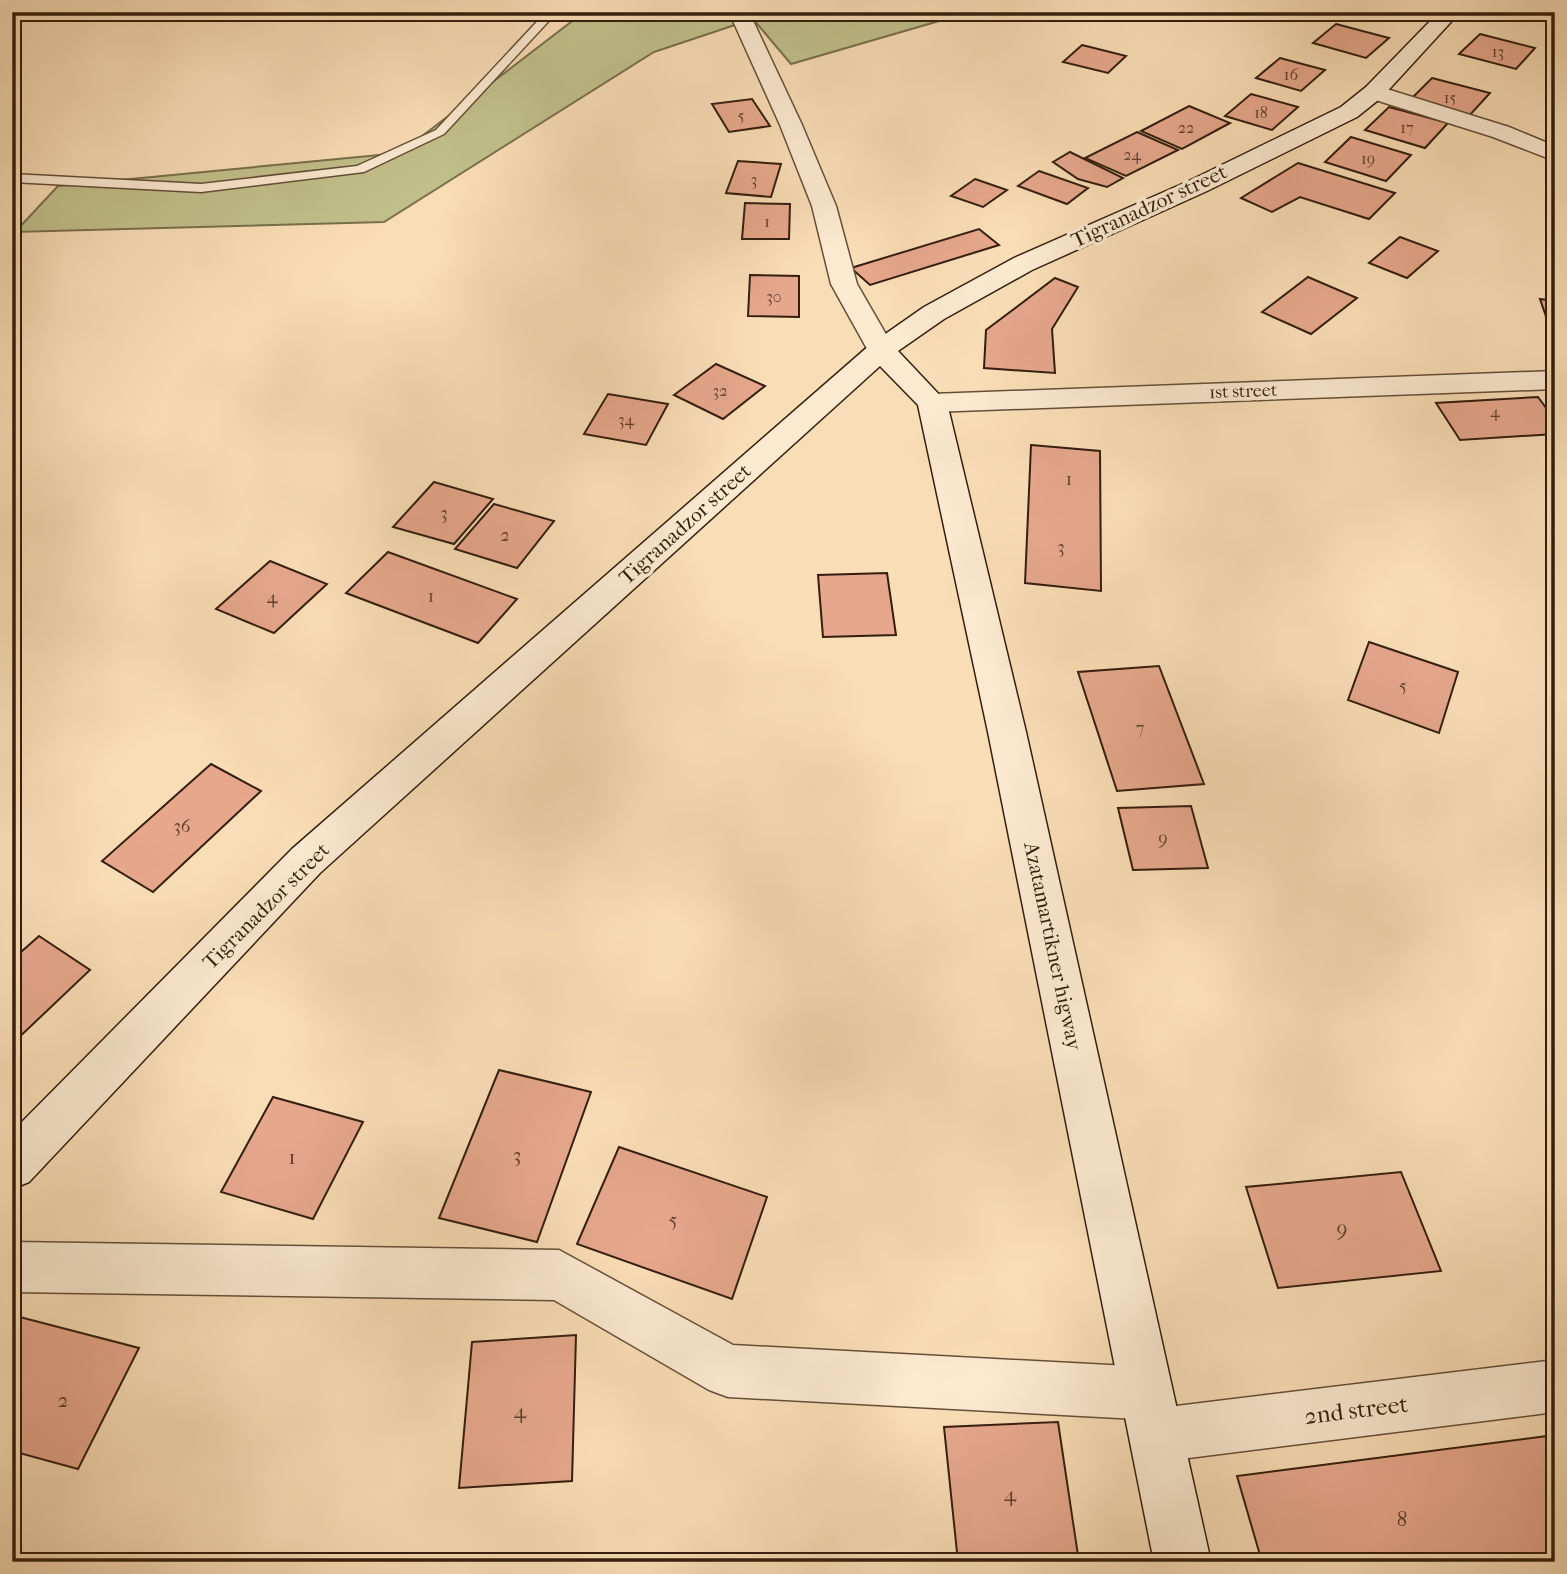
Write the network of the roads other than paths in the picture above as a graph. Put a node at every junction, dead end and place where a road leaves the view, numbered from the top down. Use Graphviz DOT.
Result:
graph roads {
  1 [pos="552,12"];
  2 [pos="739,12"];
  3 [pos="1450,12"];
  4 [pos="1374,92"];
  5 [pos="1555,154"];
  6 [pos="12,178"];
  7 [pos="881,349"];
  8 [pos="1555,380"];
  9 [pos="932,403"];
  10 [pos="12,1166"];
  11 [pos="12,1267"];
  12 [pos="1555,1386"];
  13 [pos="1152,1414"];
  14 [pos="1183,1562"];
  1 -- 6 [label="lane"];
  2 -- 7 [label="main road"];
  3 -- 4 [label="main road, Tigranadzor street"];
  4 -- 5 [label="main road"];
  4 -- 7 [label="main road, Tigranadzor street"];
  7 -- 9 [label="main road"];
  7 -- 10 [label="main road, Tigranadzor street"];
  8 -- 9 [label="main road, 1st street"];
  9 -- 13 [label="main road, Azatamartikner higway"];
  11 -- 13 [label="main road, 2nd street"];
  12 -- 13 [label="main road, 2nd street"];
  13 -- 14 [label="main road, Azatamartikner higway"];
}
